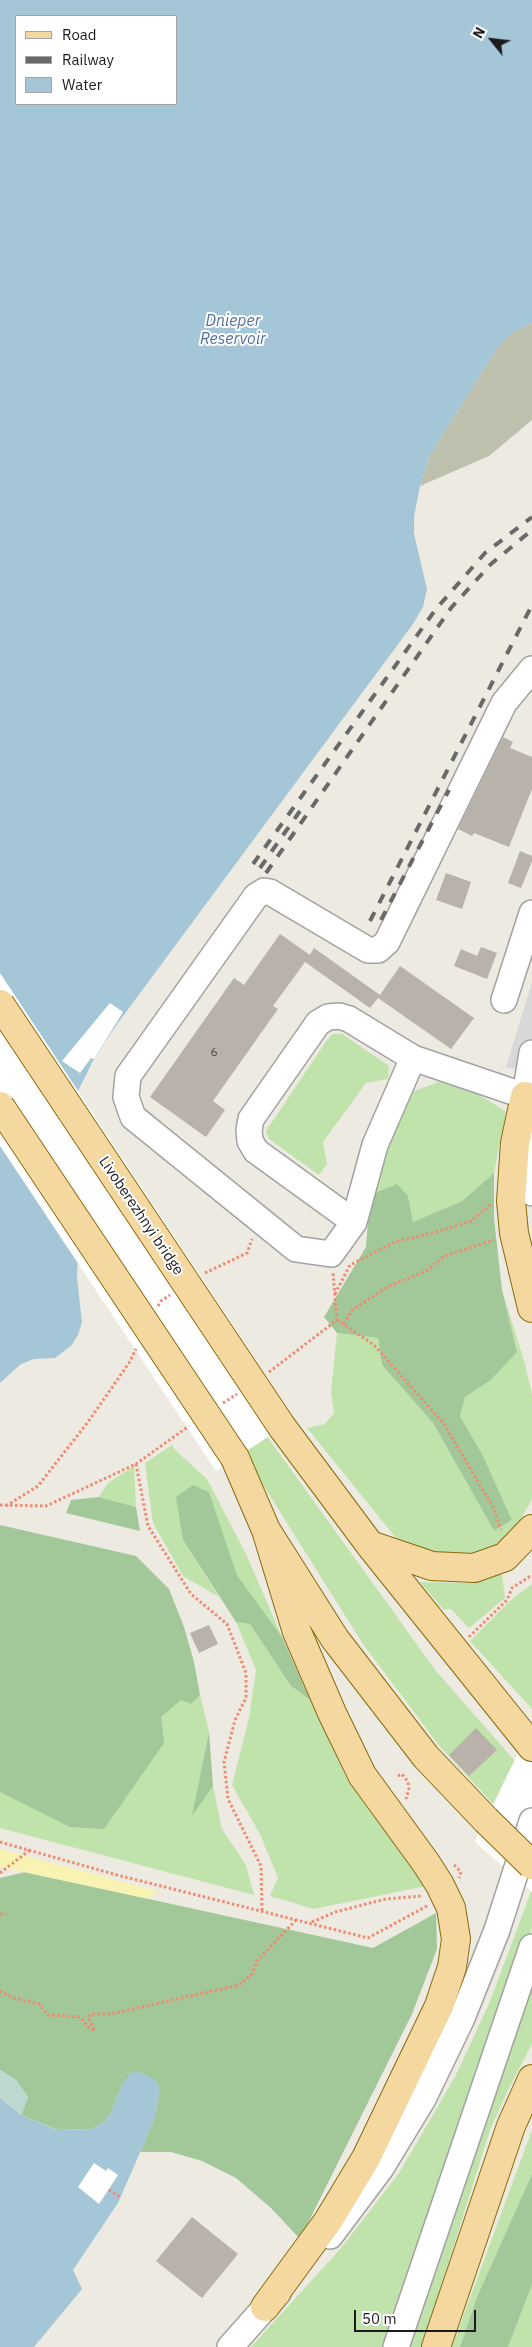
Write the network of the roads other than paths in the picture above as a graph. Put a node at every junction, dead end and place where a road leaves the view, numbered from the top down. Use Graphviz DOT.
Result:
graph roads {
  1 [pos="532,668"];
  2 [pos="532,913"];
  3 [pos="504,1000"];
  4 [pos="0,1004"];
  5 [pos="532,1053"];
  6 [pos="413,1058"];
  7 [pos="529,1088"];
  8 [pos="0,1106"];
  9 [pos="532,1193"];
  10 [pos="354,1222"];
  11 [pos="532,1308"];
  12 [pos="532,1529"];
  13 [pos="266,1530"];
  14 [pos="370,1545"];
  15 [pos="528,1743"];
  16 [pos="532,1820"];
  17 [pos="532,1865"];
  18 [pos="532,1947"];
  19 [pos="532,2079"];
  20 [pos="265,2307"];
  21 [pos="230,2347"];
  22 [pos="396,2347"];
  23 [pos="436,2347"];
  1 -- 10 [label="street"];
  2 -- 3 [label="street"];
  4 -- 14 [label="main road, Livoberezhnyi bridge, bridge"];
  5 -- 7 [label="street"];
  6 -- 7 [label="street"];
  6 -- 10 [label="street"];
  6 -- 10 [label="street"];
  7 -- 9 [label="street"];
  7 -- 11 [label="main road"];
  8 -- 13 [label="main road, bridge"];
  12 -- 14 [label="main road"];
  13 -- 17 [label="main road, bridge"];
  13 -- 20 [label="main road"];
  14 -- 15 [label="main road, Livoberezhnyi bridge"];
  16 -- 20 [label="street"];
  18 -- 22 [label="street"];
  19 -- 23 [label="main road"];
  20 -- 21 [label="street"];
}
